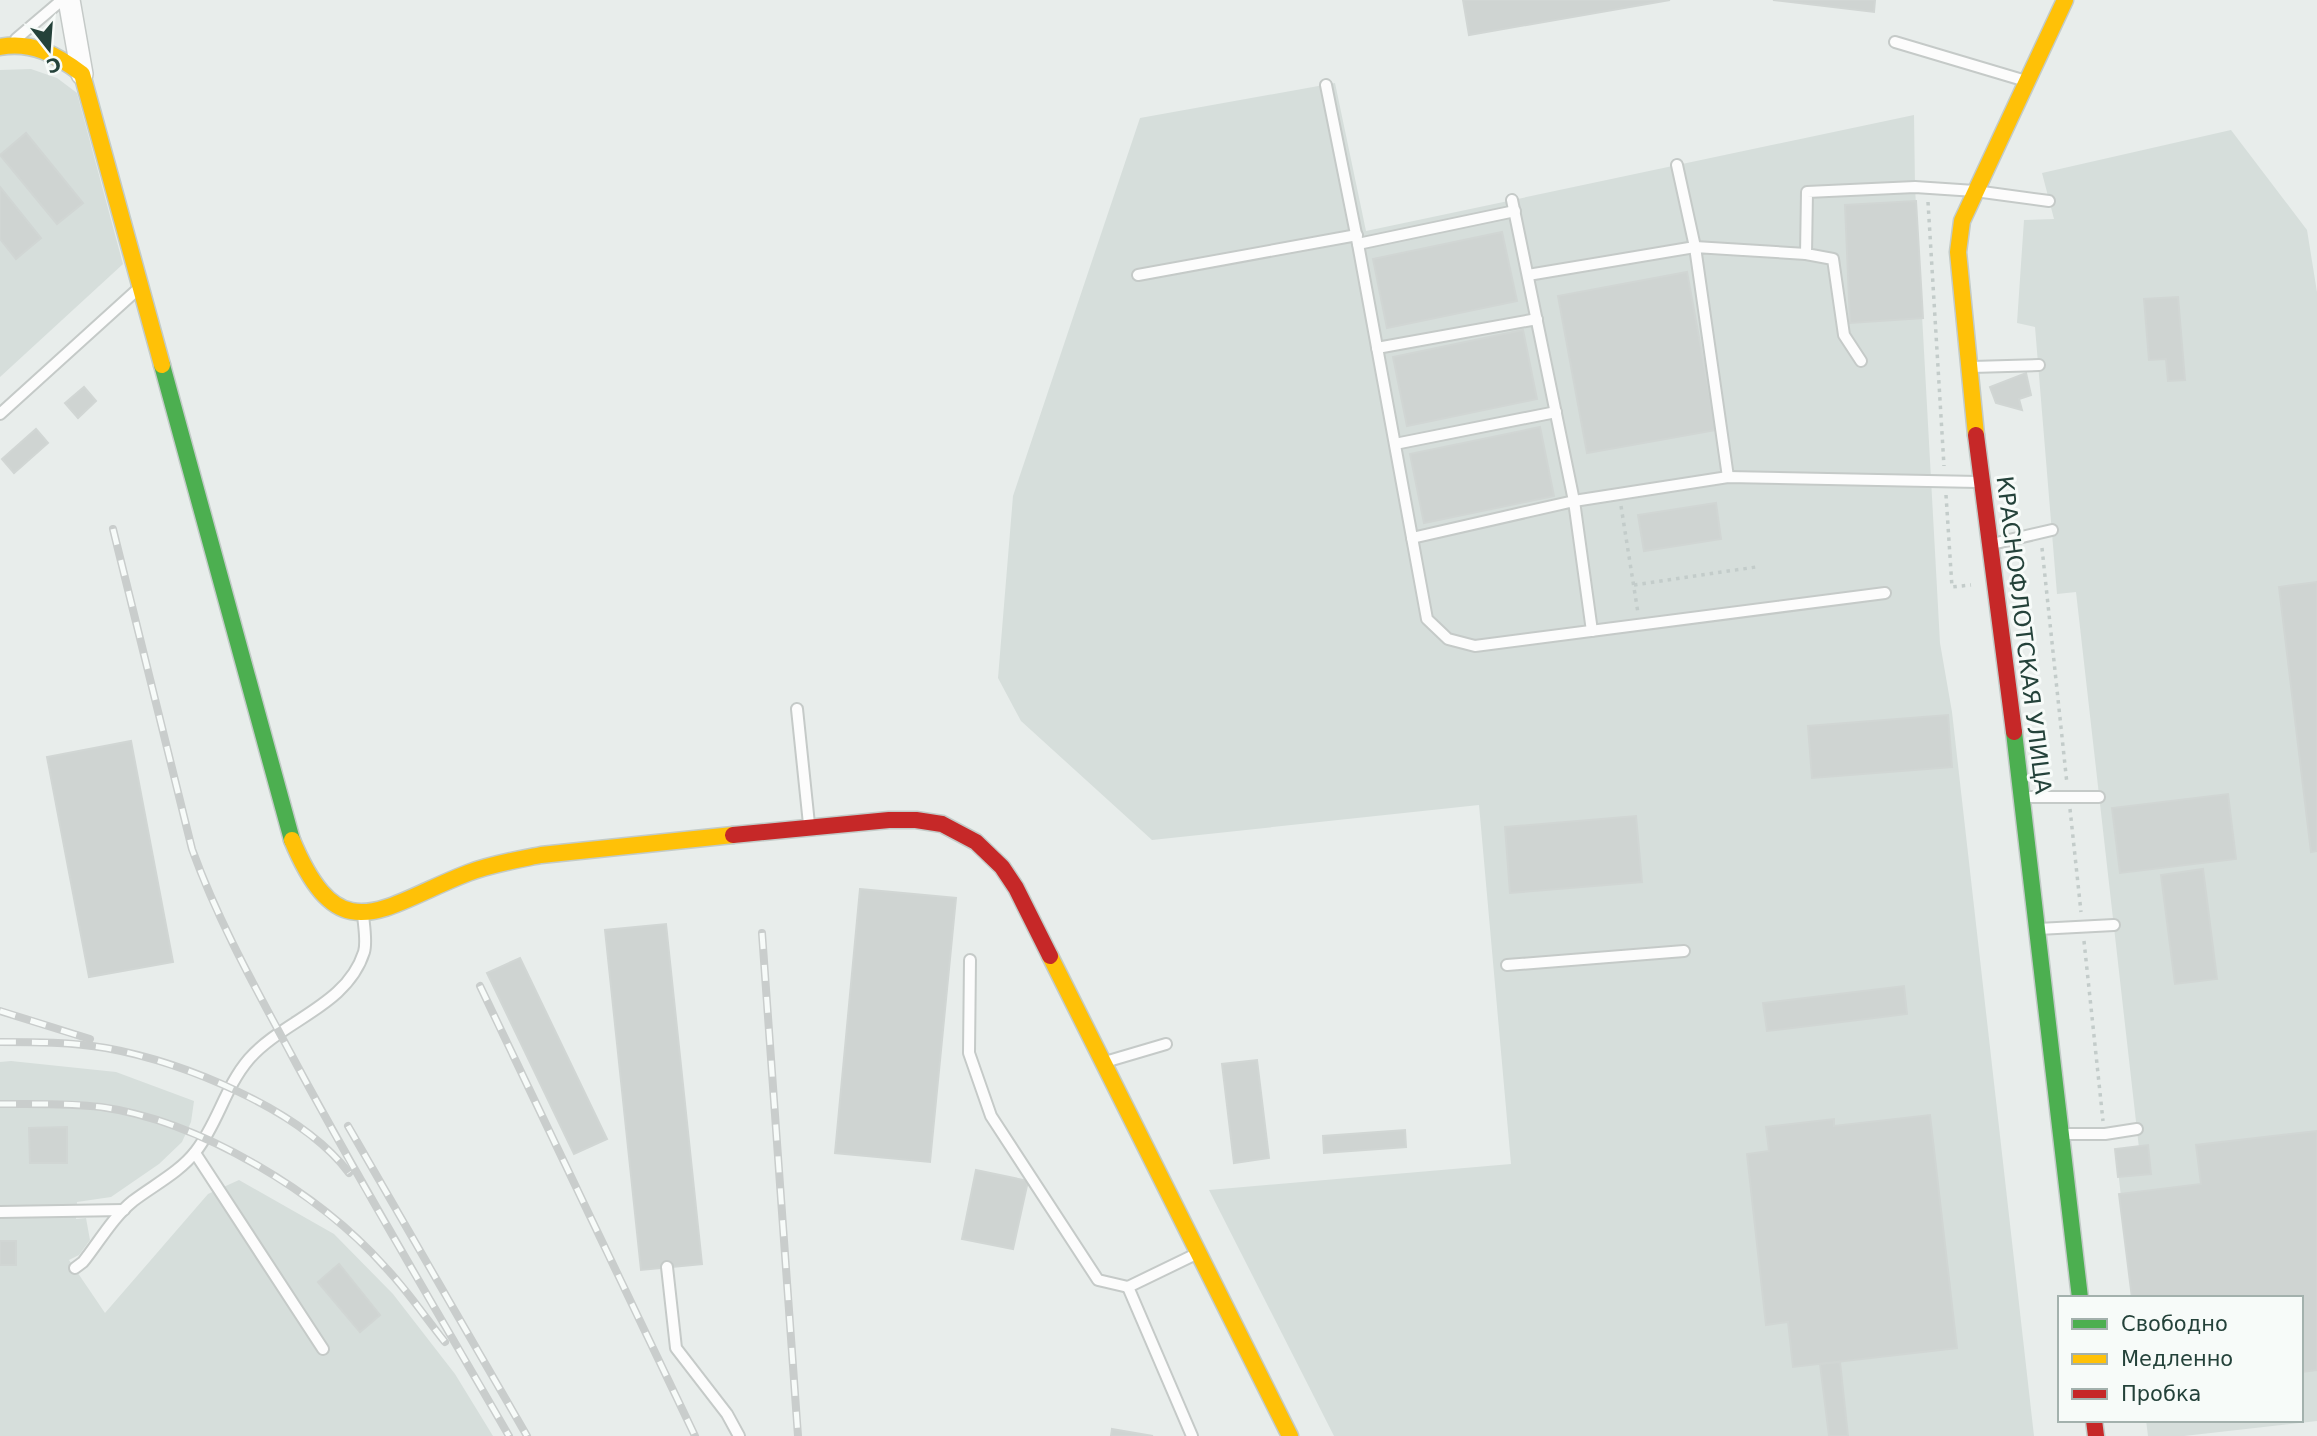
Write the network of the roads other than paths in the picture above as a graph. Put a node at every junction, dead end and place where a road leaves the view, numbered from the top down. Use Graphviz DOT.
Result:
graph roads {
  1 [pos="62,0"];
  2 [pos="69,0"];
  3 [pos="2066,0"];
  4 [pos="1895,42"];
  5 [pos="5,45"];
  6 [pos="82,74"];
  7 [pos="2026,81"];
  8 [pos="1326,85"];
  9 [pos="1676,165"];
  10 [pos="1975,191"];
  11 [pos="2049,201"];
  12 [pos="1358,239"];
  13 [pos="1695,247"];
  14 [pos="1806,254"];
  15 [pos="1138,275"];
  16 [pos="1528,275"];
  17 [pos="139,288"];
  18 [pos="1537,319"];
  19 [pos="1377,348"];
  20 [pos="1861,361"];
  21 [pos="2039,365"];
  22 [pos="1970,367"];
  23 [pos="1556,412"];
  24 [pos="0,414"];
  25 [pos="1395,444"];
  26 [pos="1728,477"];
  27 [pos="1981,482"];
  28 [pos="1574,500"];
  29 [pos="2052,530"];
  30 [pos="1412,538"];
  31 [pos="1989,545"];
  32 [pos="1885,593"];
  33 [pos="1592,631"];
  34 [pos="797,709"];
  35 [pos="2022,796"];
  36 [pos="2099,797"];
  37 [pos="810,827"];
  38 [pos="363,914"];
  39 [pos="2114,925"];
  40 [pos="2036,929"];
  41 [pos="1684,951"];
  42 [pos="970,960"];
  43 [pos="1507,965"];
  44 [pos="1166,1044"];
  45 [pos="1102,1063"];
  46 [pos="2137,1129"];
  47 [pos="2062,1135"];
  48 [pos="195,1153"];
  49 [pos="124,1210"];
  50 [pos="0,1212"];
  51 [pos="1196,1254"];
  52 [pos="667,1267"];
  53 [pos="75,1268"];
  54 [pos="1128,1287"];
  55 [pos="2080,1296"];
  56 [pos="323,1349"];
  57 [pos="738,1436"];
  58 [pos="1192,1436"];
  59 [pos="1290,1436"];
  1 -- 5 [label="lane"];
  2 -- 6 [label="street"];
  3 -- 7 [label="street, КРАСНОФЛОТСКАЯ УЛИЦА"];
  4 -- 7 [label="lane"];
  5 -- 6 [label="street"];
  6 -- 17 [label="street"];
  7 -- 10 [label="street, КРАСНОФЛОТСКАЯ УЛИЦА"];
  8 -- 12 [label="lane"];
  9 -- 13 [label="lane"];
  10 -- 11 [label="lane"];
  10 -- 14 [label="lane"];
  10 -- 22 [label="street, КРАСНОФЛОТСКАЯ УЛИЦА"];
  12 -- 15 [label="lane"];
  12 -- 16 [label="lane"];
  12 -- 19 [label="lane"];
  13 -- 14 [label="lane"];
  13 -- 16 [label="lane"];
  13 -- 26 [label="lane"];
  14 -- 20 [label="lane"];
  16 -- 18 [label="lane"];
  17 -- 24 [label="lane"];
  17 -- 38 [label="street"];
  18 -- 19 [label="lane"];
  18 -- 23 [label="lane"];
  19 -- 25 [label="lane"];
  21 -- 22 [label="lane"];
  22 -- 27 [label="street, КРАСНОФЛОТСКАЯ УЛИЦА"];
  23 -- 25 [label="lane"];
  23 -- 28 [label="lane"];
  25 -- 30 [label="lane"];
  26 -- 27 [label="lane"];
  26 -- 28 [label="lane"];
  27 -- 31 [label="street, КРАСНОФЛОТСКАЯ УЛИЦА"];
  28 -- 30 [label="lane"];
  28 -- 33 [label="lane"];
  29 -- 31 [label="lane"];
  30 -- 33 [label="lane"];
  31 -- 35 [label="street, КРАСНОФЛОТСКАЯ УЛИЦА"];
  32 -- 33 [label="lane"];
  34 -- 37 [label="lane"];
  35 -- 36 [label="lane"];
  35 -- 40 [label="street, КРАСНОФЛОТСКАЯ УЛИЦА"];
  37 -- 38 [label="street"];
  37 -- 45 [label="street"];
  38 -- 48 [label="lane"];
  39 -- 40 [label="lane"];
  40 -- 47 [label="street, КРАСНОФЛОТСКАЯ УЛИЦА"];
  41 -- 43 [label="lane"];
  42 -- 54 [label="lane"];
  44 -- 45 [label="lane"];
  45 -- 51 [label="street"];
  46 -- 47 [label="lane"];
  47 -- 55 [label="street, КРАСНОФЛОТСКАЯ УЛИЦА"];
  48 -- 49 [label="lane"];
  48 -- 56 [label="lane"];
  49 -- 50 [label="lane"];
  49 -- 53 [label="lane"];
  51 -- 54 [label="lane"];
  51 -- 59 [label="street"];
  52 -- 57 [label="lane"];
  54 -- 58 [label="lane"];
}
